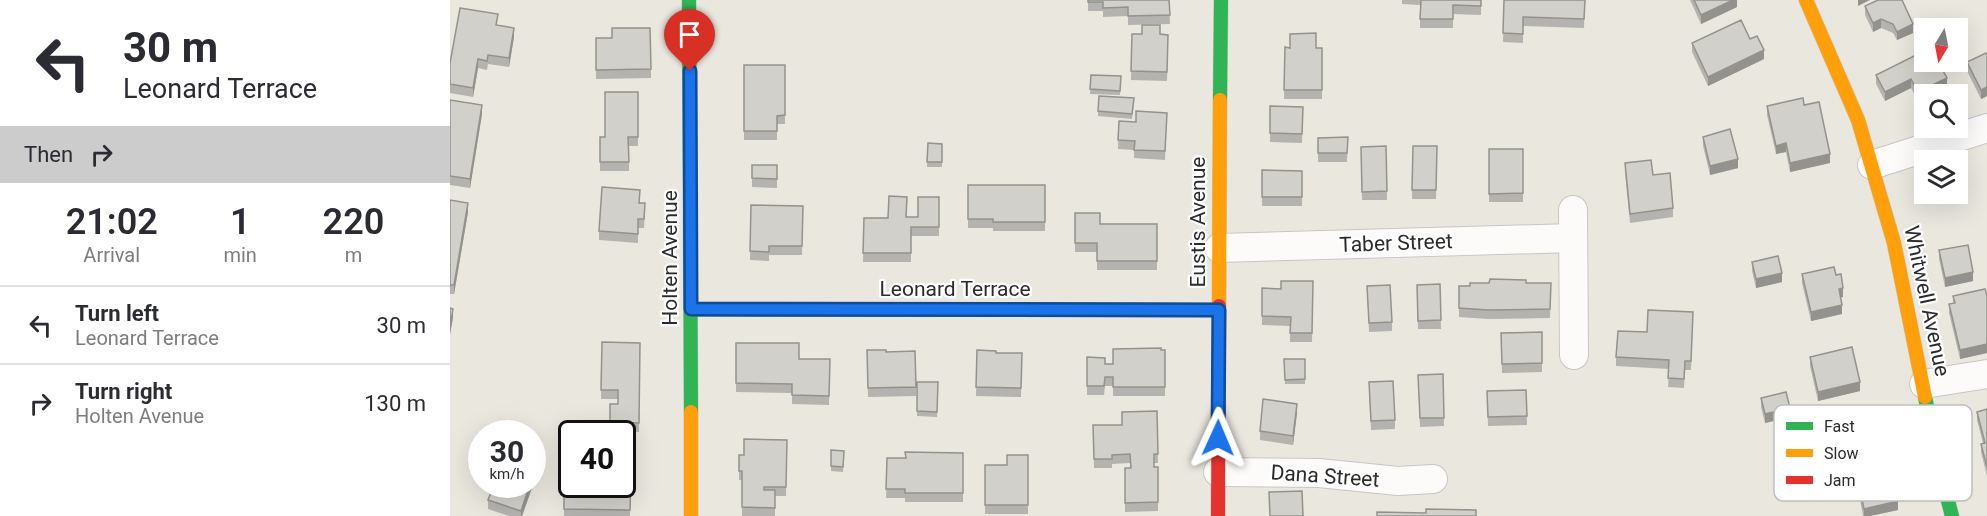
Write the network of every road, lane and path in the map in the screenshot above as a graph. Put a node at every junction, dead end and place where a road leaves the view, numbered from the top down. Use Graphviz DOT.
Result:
graph roads {
  1 [pos="689,0"];
  2 [pos="1221,0"];
  3 [pos="1806,0"];
  4 [pos="1987,128"];
  5 [pos="1872,165"];
  6 [pos="1219,248"];
  7 [pos="691,309"];
  8 [pos="1219,310"];
  9 [pos="1574,356"];
  10 [pos="1987,374"];
  11 [pos="1924,384"];
  12 [pos="1928,405"];
  13 [pos="1218,472"];
  14 [pos="1433,479"];
  15 [pos="1948,501"];
  16 [pos="691,516"];
  17 [pos="1218,516"];
  18 [pos="1952,516"];
  1 -- 7 [label="street, Holten Avenue"];
  2 -- 6 [label="street, Eustis Avenue"];
  3 -- 5 [label="street, Whitwell Avenue"];
  4 -- 5 [label="street"];
  5 -- 11 [label="street, Whitwell Avenue"];
  6 -- 8 [label="street, Eustis Avenue"];
  6 -- 9 [label="street, Taber Street"];
  7 -- 8 [label="street, Leonard Terrace"];
  7 -- 16 [label="street, Holten Avenue"];
  8 -- 13 [label="street, Eustis Avenue"];
  10 -- 11 [label="street"];
  11 -- 12 [label="street, Whitwell Avenue"];
  13 -- 14 [label="street, Dana Street"];
  13 -- 17 [label="street, Eustis Avenue"];
  15 -- 18 [label="street, Whitwell Avenue"];
}
